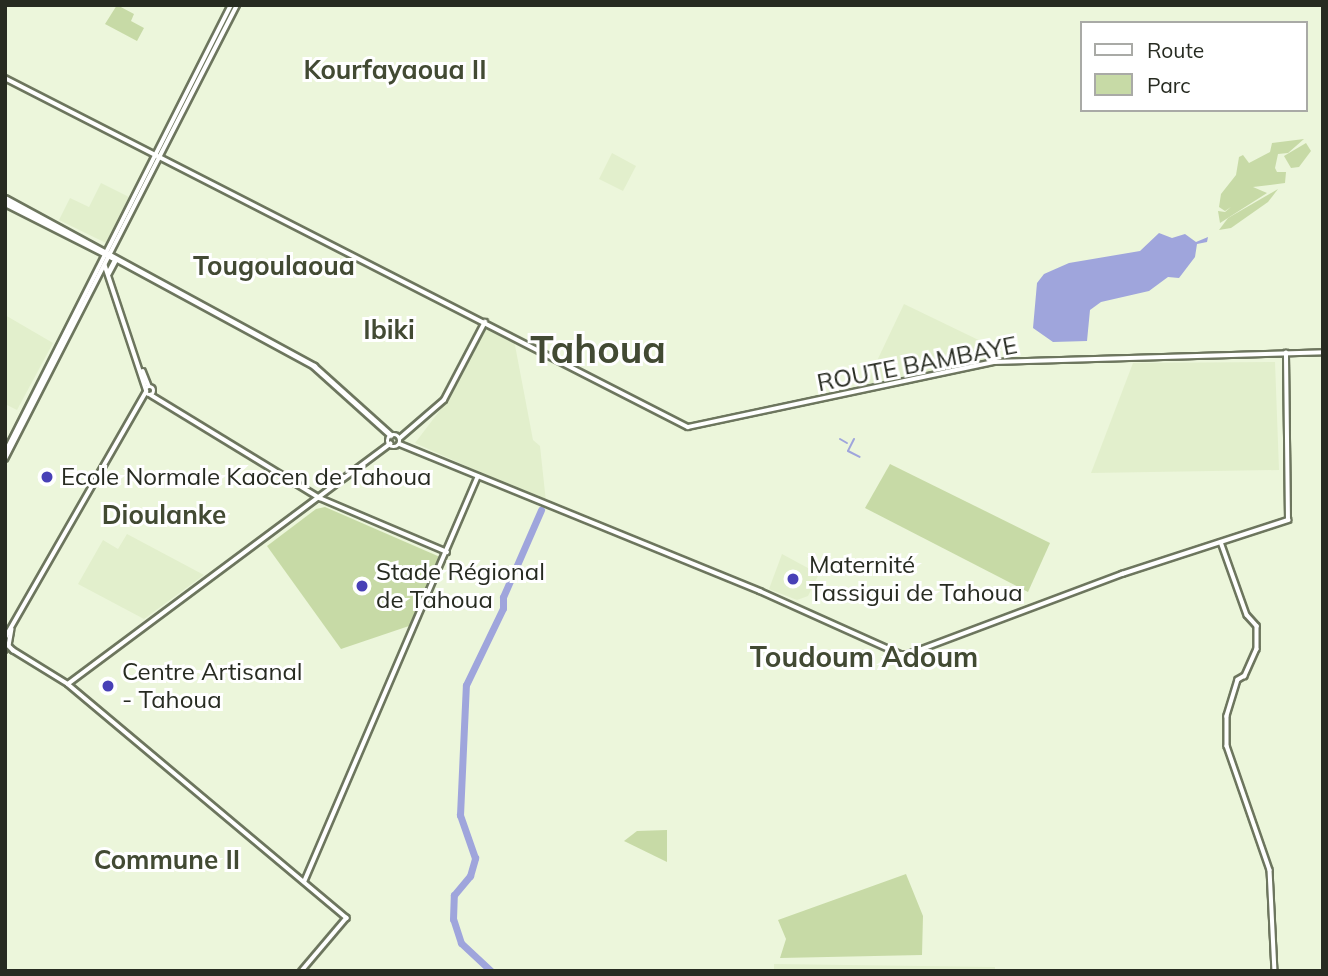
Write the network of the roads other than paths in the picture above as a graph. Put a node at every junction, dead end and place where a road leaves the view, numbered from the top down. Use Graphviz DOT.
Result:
graph roads {
  1 [pos="231,5"];
  2 [pos="237,5"];
  3 [pos="5,78"];
  4 [pos="157,155"];
  5 [pos="5,201"];
  6 [pos="106,253"];
  7 [pos="120,260"];
  8 [pos="104,262"];
  9 [pos="108,273"];
  10 [pos="485,322"];
  11 [pos="1323,352"];
  12 [pos="1286,353"];
  13 [pos="142,369"];
  14 [pos="158,380"];
  15 [pos="149,390"];
  16 [pos="391,435"];
  17 [pos="400,438"];
  18 [pos="390,444"];
  19 [pos="400,444"];
  20 [pos="5,453"];
  21 [pos="5,459"];
  22 [pos="478,477"];
  23 [pos="320,498"];
  24 [pos="1221,542"];
  25 [pos="447,552"];
  26 [pos="12,629"];
  27 [pos="5,639"];
  28 [pos="7,648"];
  29 [pos="68,684"];
  30 [pos="304,882"];
  31 [pos="302,971"];
  32 [pos="1275,971"];
  1 -- 4 [label="street"];
  2 -- 4 [label="street"];
  3 -- 4 [label="street"];
  4 -- 6 [label="street"];
  4 -- 10 [label="street"];
  5 -- 6 [label="main road"];
  6 -- 7 [label="main road"];
  6 -- 8 [label="street"];
  6 -- 20 [label="street"];
  7 -- 9 [label="main road"];
  7 -- 16 [label="main road"];
  8 -- 9 [label="street"];
  8 -- 21 [label="street"];
  9 -- 13 [label="street"];
  10 -- 12 [label="street, ROUTE BAMBAYE"];
  10 -- 17 [label="street"];
  11 -- 12 [label="street, ROUTE BAMBAYE"];
  12 -- 24 [label="street"];
  13 -- 15 [label="street"];
  13 -- 15 [label="street"];
  14 -- 15 [label="street"];
  15 -- 23 [label="street"];
  15 -- 26 [label="street"];
  16 -- 17 [label="street"];
  16 -- 18 [label="street"];
  17 -- 19 [label="street"];
  18 -- 19 [label="street"];
  18 -- 23 [label="street"];
  19 -- 22 [label="street"];
  22 -- 24 [label="street"];
  22 -- 25 [label="street"];
  23 -- 25 [label="street"];
  23 -- 29 [label="street"];
  24 -- 32 [label="street"];
  25 -- 30 [label="street"];
  26 -- 27 [label="street"];
  26 -- 28 [label="street"];
  27 -- 28 [label="street"];
  28 -- 29 [label="street"];
  29 -- 30 [label="street"];
  30 -- 31 [label="street"];
}
